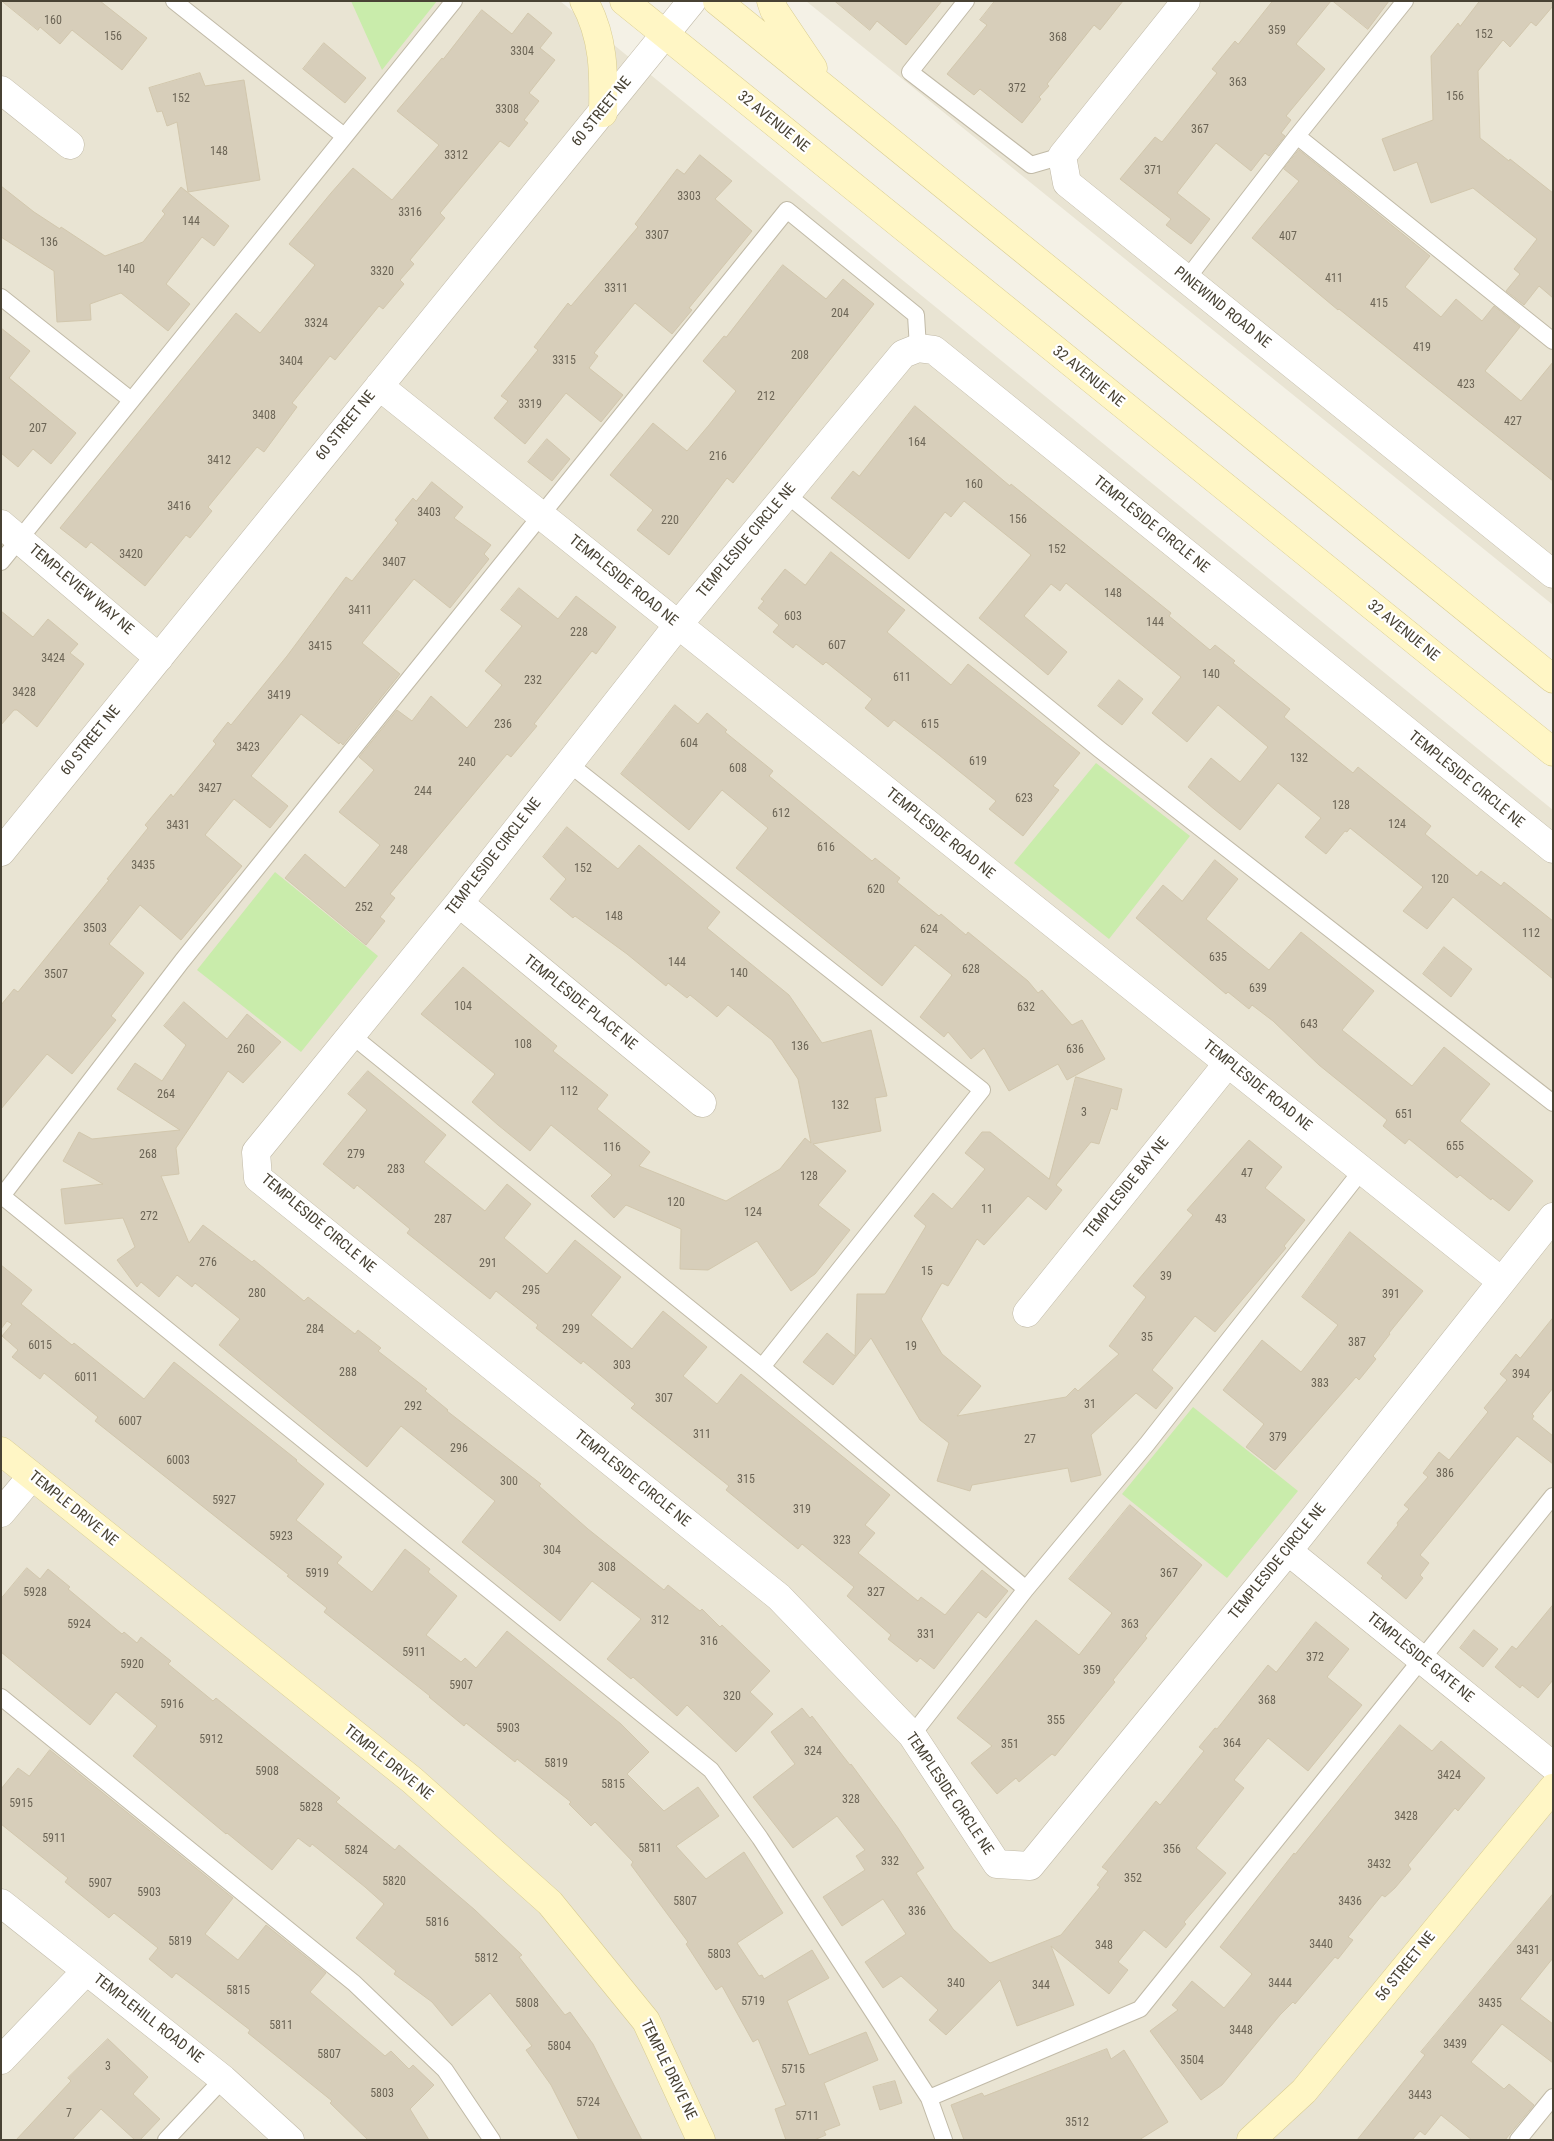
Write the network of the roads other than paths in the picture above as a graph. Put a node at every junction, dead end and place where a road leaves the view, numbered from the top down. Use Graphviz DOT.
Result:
graph roads {
  1 [pos="174,1"];
  2 [pos="454,1"];
  3 [pos="584,1"];
  4 [pos="624,1"];
  5 [pos="692,1"];
  6 [pos="717,1"];
  7 [pos="771,1"];
  8 [pos="966,1"];
  9 [pos="1186,1"];
  10 [pos="1405,1"];
  11 [pos="665,34"];
  12 [pos="1,90"];
  13 [pos="827,90"];
  14 [pos="603,112"];
  15 [pos="344,136"];
  16 [pos="1297,136"];
  17 [pos="70,145"];
  18 [pos="1062,156"];
  19 [pos="1186,280"];
  20 [pos="1,297"];
  21 [pos="1553,341"];
  22 [pos="918,348"];
  23 [pos="379,386"];
  24 [pos="131,400"];
  25 [pos="786,494"];
  26 [pos="542,516"];
  27 [pos="11,531"];
  28 [pos="1,562"];
  29 [pos="1553,574"];
  30 [pos="678,624"];
  31 [pos="159,658"];
  32 [pos="1553,679"];
  33 [pos="1553,752"];
  34 [pos="568,764"];
  35 [pos="1553,849"];
  36 [pos="1,852"];
  37 [pos="458,903"];
  38 [pos="350,1034"];
  39 [pos="1228,1063"];
  40 [pos="1553,1102"];
  41 [pos="702,1103"];
  42 [pos="1362,1170"];
  43 [pos="1,1196"];
  44 [pos="1553,1217"];
  45 [pos="1502,1281"];
  46 [pos="1027,1313"];
  47 [pos="762,1367"];
  48 [pos="1,1451"];
  49 [pos="32,1476"];
  50 [pos="1553,1496"];
  51 [pos="1,1513"];
  52 [pos="1288,1551"];
  53 [pos="1026,1589"];
  54 [pos="1421,1659"];
  55 [pos="1,1697"];
  56 [pos="912,1735"];
  57 [pos="1553,1766"];
  58 [pos="1553,1788"];
  59 [pos="1,1903"];
  60 [pos="86,1971"];
  61 [pos="1,2060"];
  62 [pos="223,2079"];
  63 [pos="1553,2097"];
  64 [pos="929,2098"];
  65 [pos="1262,2137"];
  66 [pos="166,2140"];
  67 [pos="290,2140"];
  68 [pos="492,2140"];
  69 [pos="701,2140"];
  70 [pos="944,2140"];
  71 [pos="1518,2140"];
  1 -- 15 [label="lane"];
  2 -- 15 [label="lane"];
  3 -- 14 [label="main road"];
  4 -- 11 [label="main road, 32 AVENUE NE"];
  5 -- 11 [label="street, 60 STREET NE"];
  6 -- 13 [label="main road"];
  7 -- 13 [label="main road"];
  8 -- 18 [label="lane"];
  9 -- 18 [label="street"];
  10 -- 16 [label="lane"];
  11 -- 14 [label="street, 60 STREET NE"];
  11 -- 33 [label="main road, 32 AVENUE NE"];
  12 -- 17 [label="street"];
  13 -- 32 [label="main road"];
  14 -- 23 [label="street, 60 STREET NE"];
  15 -- 24 [label="lane"];
  16 -- 19 [label="lane"];
  16 -- 21 [label="lane"];
  18 -- 19 [label="street, PINEWIND ROAD NE"];
  19 -- 29 [label="street, PINEWIND ROAD NE"];
  20 -- 24 [label="lane"];
  22 -- 25 [label="street, TEMPLESIDE CIRCLE NE"];
  22 -- 26 [label="lane"];
  22 -- 35 [label="street, TEMPLESIDE CIRCLE NE"];
  23 -- 26 [label="street, TEMPLESIDE ROAD NE"];
  23 -- 31 [label="street, 60 STREET NE"];
  24 -- 27 [label="lane"];
  25 -- 30 [label="street, TEMPLESIDE CIRCLE NE"];
  25 -- 40 [label="lane"];
  26 -- 30 [label="street, TEMPLESIDE ROAD NE"];
  26 -- 43 [label="lane"];
  27 -- 28 [label="lane"];
  27 -- 31 [label="street, TEMPLEVIEW WAY NE"];
  30 -- 34 [label="street, TEMPLESIDE CIRCLE NE"];
  30 -- 39 [label="street, TEMPLESIDE ROAD NE"];
  31 -- 36 [label="street, 60 STREET NE"];
  34 -- 37 [label="street, TEMPLESIDE CIRCLE NE"];
  34 -- 47 [label="lane"];
  37 -- 38 [label="street, TEMPLESIDE CIRCLE NE"];
  37 -- 41 [label="street, TEMPLESIDE PLACE NE"];
  38 -- 47 [label="lane"];
  38 -- 56 [label="street, TEMPLESIDE CIRCLE NE"];
  39 -- 42 [label="street, TEMPLESIDE ROAD NE"];
  39 -- 46 [label="street, TEMPLESIDE BAY NE"];
  42 -- 45 [label="street, TEMPLESIDE ROAD NE"];
  42 -- 53 [label="lane"];
  43 -- 64 [label="lane"];
  44 -- 45 [label="street, TEMPLESIDE CIRCLE NE"];
  45 -- 52 [label="street, TEMPLESIDE CIRCLE NE"];
  47 -- 53 [label="lane"];
  48 -- 49 [label="main road, TEMPLE DRIVE NE"];
  49 -- 51 [label="street"];
  49 -- 69 [label="main road, TEMPLE DRIVE NE"];
  50 -- 54 [label="lane"];
  52 -- 54 [label="street, TEMPLESIDE GATE NE"];
  52 -- 56 [label="street, TEMPLESIDE CIRCLE NE"];
  53 -- 56 [label="lane"];
  54 -- 57 [label="street, TEMPLESIDE GATE NE"];
  54 -- 64 [label="lane"];
  55 -- 68 [label="lane"];
  58 -- 65 [label="main road, 56 STREET NE"];
  59 -- 60 [label="street, TEMPLEHILL ROAD NE"];
  60 -- 61 [label="street"];
  60 -- 62 [label="street, TEMPLEHILL ROAD NE"];
  62 -- 66 [label="lane"];
  62 -- 67 [label="street, TEMPLEHILL ROAD NE"];
  63 -- 71 [label="lane"];
  64 -- 70 [label="lane"];
}
